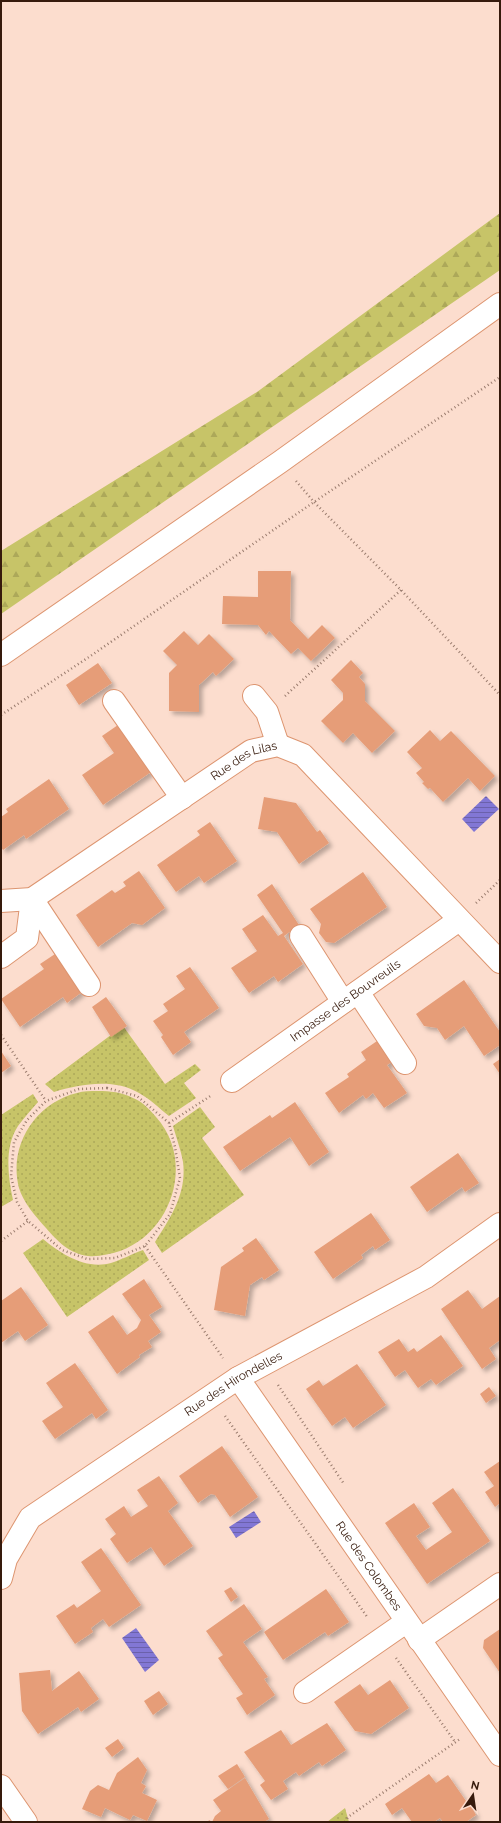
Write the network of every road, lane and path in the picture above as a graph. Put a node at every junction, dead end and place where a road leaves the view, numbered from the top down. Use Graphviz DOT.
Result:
graph roads {
  1 [pos="497,307"];
  2 [pos="500,377"];
  3 [pos="280,462"];
  4 [pos="314,502"];
  5 [pos="401,590"];
  6 [pos="1,654"];
  7 [pos="500,695"];
  8 [pos="114,701"];
  9 [pos="261,704"];
  10 [pos="1,715"];
  11 [pos="278,745"];
  12 [pos="182,798"];
  13 [pos="500,880"];
  14 [pos="32,899"];
  15 [pos="1,901"];
  16 [pos="459,920"];
  17 [pos="301,936"];
  18 [pos="1,957"];
  19 [pos="500,962"];
  20 [pos="89,985"];
  21 [pos="350,997"];
  22 [pos="1,1035"];
  23 [pos="406,1063"];
  24 [pos="232,1081"];
  25 [pos="46,1101"];
  26 [pos="169,1123"];
  27 [pos="28,1221"];
  28 [pos="500,1224"];
  29 [pos="1,1241"];
  30 [pos="145,1246"];
  31 [pos="238,1378"];
  32 [pos="211,1396"];
  33 [pos="1,1578"];
  34 [pos="500,1584"];
  35 [pos="406,1622"];
  36 [pos="382,1639"];
  37 [pos="419,1640"];
  38 [pos="305,1692"];
  39 [pos="479,1725"];
  40 [pos="455,1742"];
  41 [pos="500,1755"];
  42 [pos="1,1786"];
  43 [pos="26,1822"];
  44 [pos="345,1822"];
  1 -- 3 [label="street"];
  2 -- 4 [label="path"];
  3 -- 4 [label="path"];
  3 -- 6 [label="street"];
  4 -- 5 [label="path"];
  4 -- 10 [label="path"];
  5 -- 7 [label="path"];
  5 -- 9 [label="path"];
  8 -- 12 [label="street"];
  9 -- 11 [label="street"];
  11 -- 12 [label="street, Rue des Lilas"];
  11 -- 16 [label="street, Rue des Lilas"];
  12 -- 14 [label="street, Rue des Lilas"];
  13 -- 16 [label="path"];
  14 -- 15 [label="street"];
  14 -- 18 [label="street"];
  14 -- 20 [label="street"];
  16 -- 19 [label="street, Rue des Lilas"];
  16 -- 21 [label="street, Impasse des Bouvreuils"];
  17 -- 21 [label="street"];
  21 -- 23 [label="street"];
  21 -- 24 [label="street, Impasse des Bouvreuils"];
  22 -- 25 [label="path"];
  24 -- 26 [label="path"];
  25 -- 26 [label="path"];
  25 -- 27 [label="path"];
  26 -- 30 [label="path"];
  27 -- 29 [label="path"];
  27 -- 30 [label="path"];
  28 -- 31 [label="street, Rue des Hirondelles"];
  30 -- 31 [label="path"];
  31 -- 32 [label="street, Rue des Hirondelles"];
  31 -- 35 [label="street, Rue des Colombes"];
  32 -- 33 [label="street, Rue des Hirondelles"];
  32 -- 36 [label="path"];
  34 -- 37 [label="street"];
  35 -- 36 [label="street"];
  35 -- 37 [label="street, Rue des Colombes"];
  36 -- 38 [label="street"];
  36 -- 40 [label="path"];
  37 -- 39 [label="street, Rue des Colombes"];
  39 -- 40 [label="path"];
  39 -- 41 [label="street, Rue des Colombes"];
  40 -- 44 [label="path"];
  42 -- 43 [label="street"];
}
